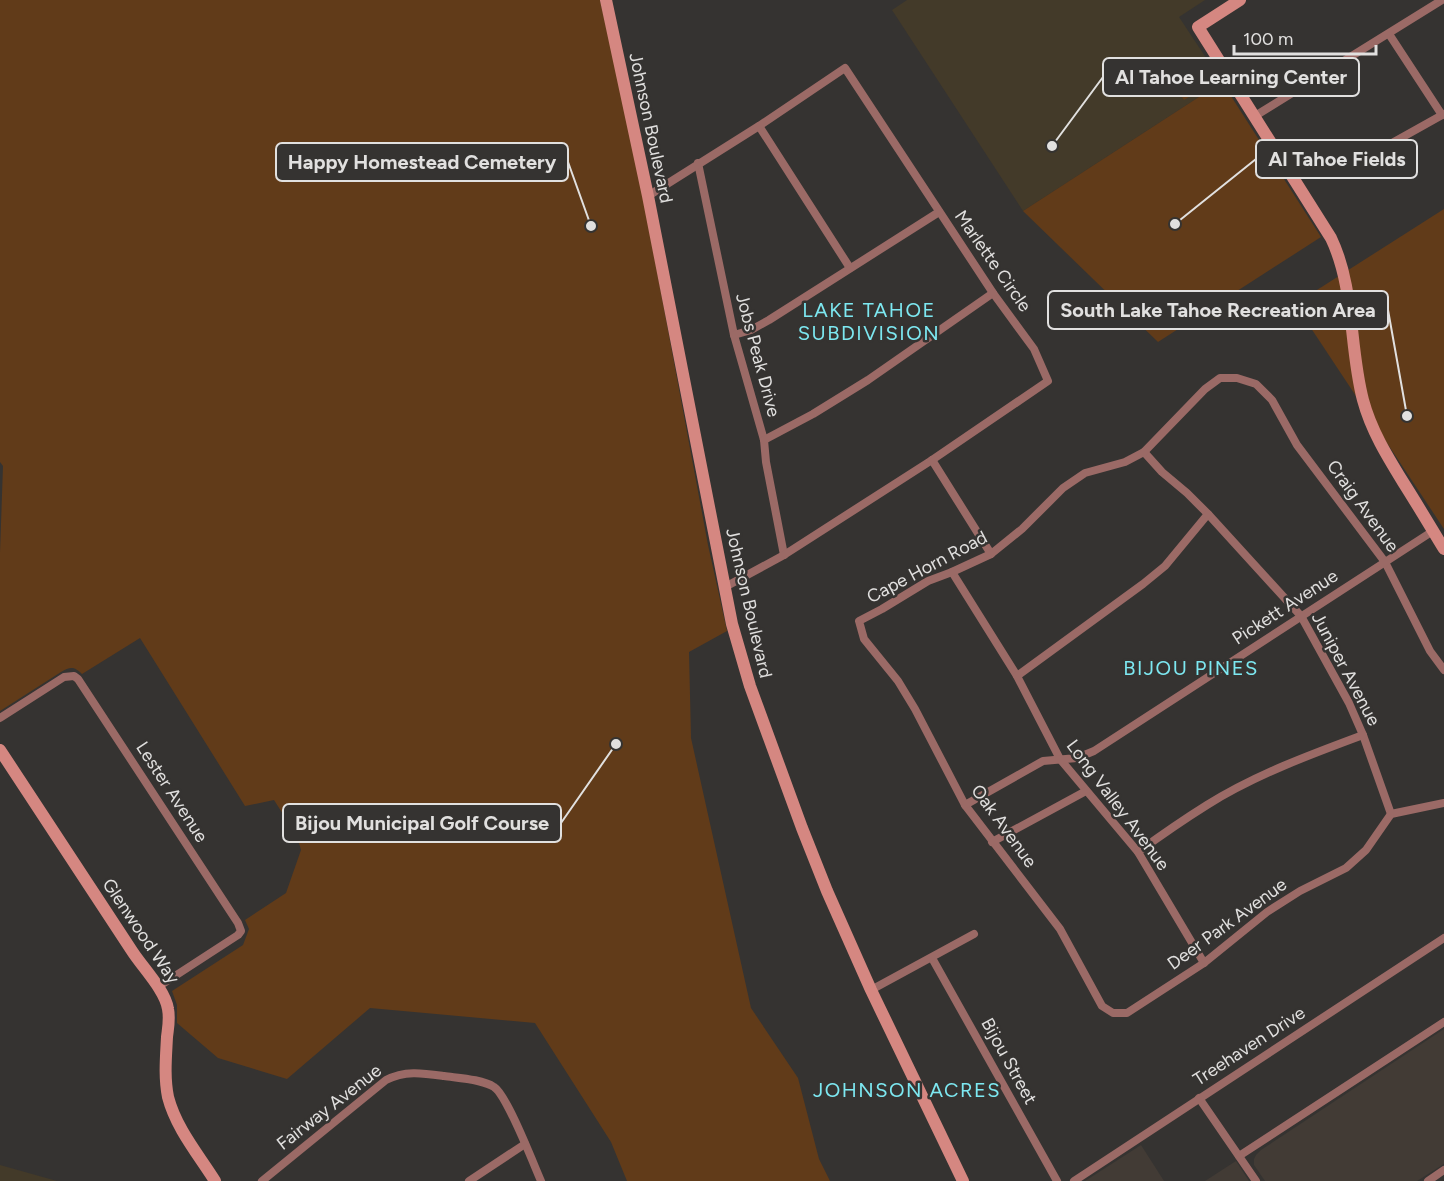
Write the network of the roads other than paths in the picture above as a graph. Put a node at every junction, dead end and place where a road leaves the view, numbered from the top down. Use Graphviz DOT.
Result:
graph roads {
  1 [pos="606,0"];
  2 [pos="1240,0"];
  3 [pos="1442,0"];
  4 [pos="1389,34"];
  5 [pos="1443,114"];
  6 [pos="1255,116"];
  7 [pos="759,126"];
  8 [pos="1367,157"];
  9 [pos="698,164"];
  10 [pos="648,196"];
  11 [pos="939,212"];
  12 [pos="849,268"];
  13 [pos="993,292"];
  14 [pos="734,335"];
  15 [pos="1237,378"];
  16 [pos="764,440"];
  17 [pos="1144,452"];
  18 [pos="932,460"];
  19 [pos="1208,514"];
  20 [pos="1433,531"];
  21 [pos="1444,549"];
  22 [pos="991,554"];
  23 [pos="784,555"];
  24 [pos="1385,562"];
  25 [pos="952,572"];
  26 [pos="725,587"];
  27 [pos="1300,616"];
  28 [pos="859,621"];
  29 [pos="1444,670"];
  30 [pos="1017,676"];
  31 [pos="0,718"];
  32 [pos="1363,735"];
  33 [pos="0,750"];
  34 [pos="1060,759"];
  35 [pos="1086,791"];
  36 [pos="1444,803"];
  37 [pos="965,805"];
  38 [pos="1391,814"];
  39 [pos="992,842"];
  40 [pos="1138,852"];
  41 [pos="974,934"];
  42 [pos="1444,940"];
  43 [pos="932,958"];
  44 [pos="1204,963"];
  45 [pos="158,987"];
  46 [pos="871,990"];
  47 [pos="1113,1013"];
  48 [pos="1444,1022"];
  49 [pos="1200,1098"];
  50 [pos="525,1144"];
  51 [pos="1239,1156"];
  52 [pos="1444,1170"];
  53 [pos="215,1181"];
  54 [pos="262,1181"];
  55 [pos="469,1181"];
  56 [pos="541,1181"];
  57 [pos="963,1181"];
  58 [pos="1057,1181"];
  59 [pos="1074,1181"];
  60 [pos="1256,1181"];
  61 [pos="1428,1181"];
  1 -- 10 [label="street, Johnson Boulevard"];
  2 -- 6 [label="street"];
  3 -- 4 [label="street"];
  4 -- 5 [label="street"];
  4 -- 6 [label="street"];
  5 -- 8 [label="street"];
  6 -- 20 [label="street"];
  7 -- 9 [label="street, Marlette Circle"];
  7 -- 11 [label="street, Marlette Circle"];
  7 -- 12 [label="street"];
  9 -- 10 [label="street, Marlette Circle"];
  9 -- 14 [label="street, Jobs Peak Drive"];
  10 -- 26 [label="street, Johnson Boulevard"];
  11 -- 12 [label="street"];
  11 -- 13 [label="street, Marlette Circle"];
  12 -- 14 [label="street"];
  13 -- 16 [label="street"];
  13 -- 18 [label="street, Marlette Circle"];
  14 -- 16 [label="street, Jobs Peak Drive"];
  15 -- 17 [label="street, Cape Horn Road"];
  15 -- 24 [label="street, Craig Avenue"];
  16 -- 23 [label="street, Jobs Peak Drive"];
  17 -- 19 [label="street, Juniper Avenue"];
  17 -- 22 [label="street, Cape Horn Road"];
  18 -- 22 [label="street"];
  18 -- 23 [label="street, Marlette Circle"];
  19 -- 27 [label="street, Juniper Avenue"];
  19 -- 30 [label="street"];
  20 -- 21 [label="street"];
  20 -- 24 [label="street, Pickett Avenue"];
  22 -- 25 [label="street, Cape Horn Road"];
  23 -- 26 [label="street, Marlette Circle"];
  24 -- 27 [label="street, Pickett Avenue"];
  24 -- 29 [label="street, Craig Avenue"];
  25 -- 28 [label="street, Cape Horn Road"];
  25 -- 30 [label="street, Long Valley Avenue"];
  26 -- 46 [label="street, Johnson Boulevard"];
  27 -- 32 [label="street, Juniper Avenue"];
  27 -- 34 [label="street, Pickett Avenue"];
  28 -- 37 [label="street, Oak Avenue"];
  30 -- 34 [label="street, Long Valley Avenue"];
  31 -- 45 [label="street, Lester Avenue"];
  32 -- 38 [label="street, Juniper Avenue"];
  32 -- 40 [label="street"];
  33 -- 45 [label="street, Glenwood Way"];
  34 -- 35 [label="street, Long Valley Avenue"];
  34 -- 37 [label="street, Pickett Avenue"];
  35 -- 39 [label="street"];
  35 -- 40 [label="street, Long Valley Avenue"];
  36 -- 38 [label="street"];
  37 -- 39 [label="street, Oak Avenue"];
  38 -- 44 [label="street, Deer Park Avenue"];
  39 -- 47 [label="street, Oak Avenue"];
  40 -- 44 [label="street, Long Valley Avenue"];
  41 -- 43 [label="street"];
  42 -- 49 [label="street, Treehaven Drive"];
  43 -- 46 [label="street"];
  43 -- 58 [label="street, Bijou Street"];
  44 -- 47 [label="street, Deer Park Avenue"];
  45 -- 53 [label="street, Glenwood Way"];
  46 -- 57 [label="street, Johnson Boulevard"];
  48 -- 51 [label="street"];
  49 -- 51 [label="street"];
  49 -- 59 [label="street, Treehaven Drive"];
  50 -- 54 [label="street, Fairway Avenue"];
  50 -- 55 [label="street"];
  50 -- 56 [label="street, Fairway Avenue"];
  51 -- 60 [label="street"];
  52 -- 61 [label="street"];
}
